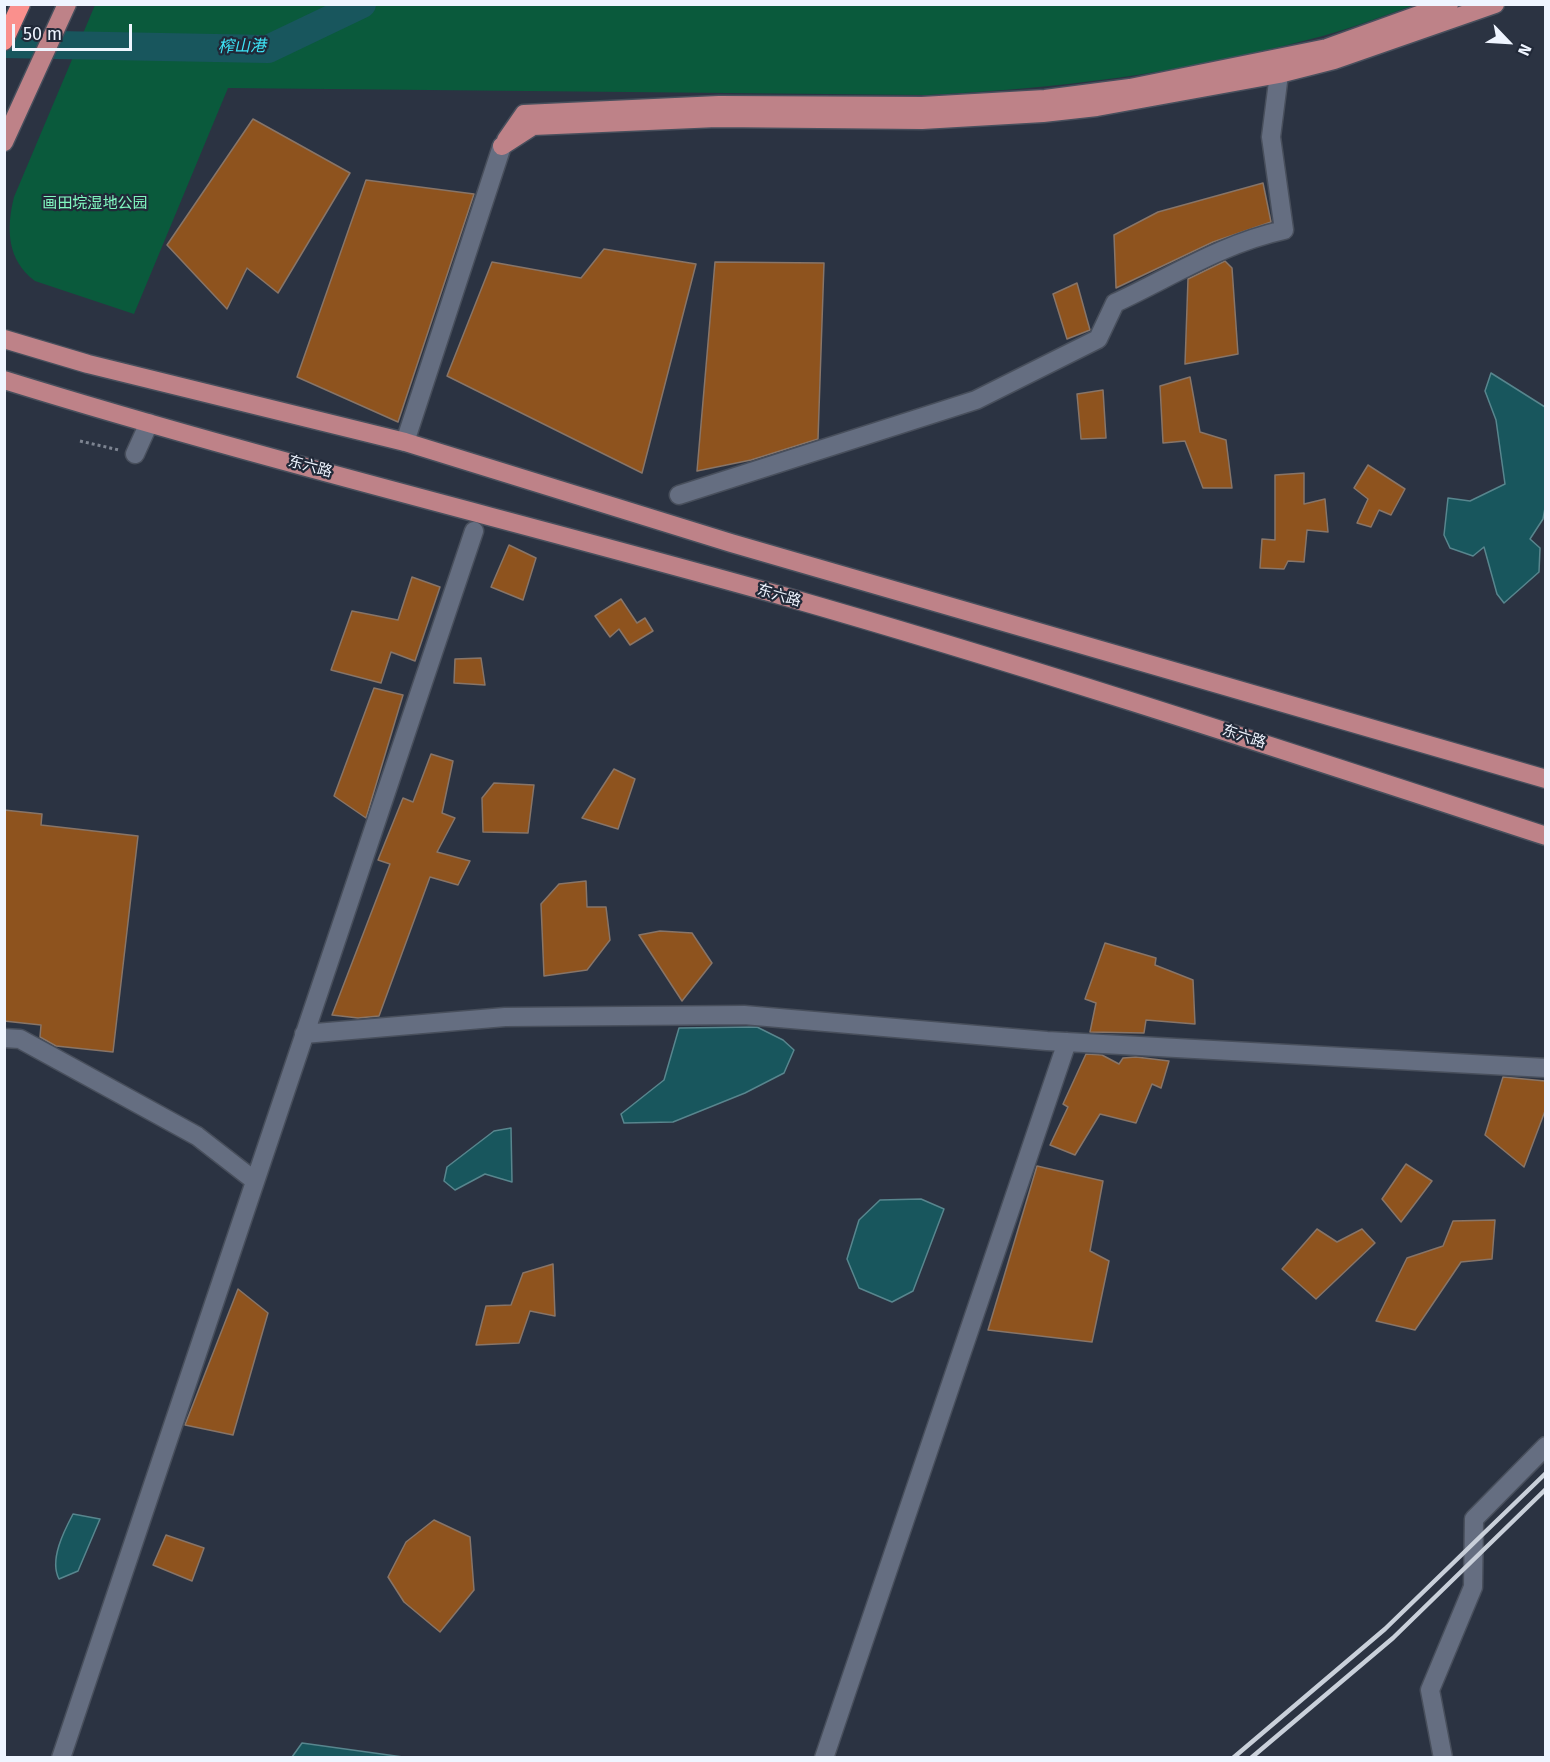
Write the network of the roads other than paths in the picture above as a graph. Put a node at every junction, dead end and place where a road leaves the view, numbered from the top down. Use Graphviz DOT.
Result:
graph roads {
  1 [pos="21,4"];
  2 [pos="67,4"];
  3 [pos="1449,4"];
  4 [pos="1495,4"];
  5 [pos="4,41"];
  6 [pos="1279,74"];
  7 [pos="6,139"];
  8 [pos="502,146"];
  9 [pos="4,339"];
  10 [pos="4,380"];
  11 [pos="149,423"];
  12 [pos="405,442"];
  13 [pos="135,454"];
  14 [pos="678,495"];
  15 [pos="474,531"];
  16 [pos="1545,779"];
  17 [pos="1545,836"];
  18 [pos="304,1034"];
  19 [pos="4,1038"];
  20 [pos="1067,1042"];
  21 [pos="1545,1068"];
  22 [pos="255,1181"];
  23 [pos="1545,1446"];
  24 [pos="61,1758"];
  25 [pos="824,1758"];
  26 [pos="1443,1758"];
  1 -- 5 [label="highway"];
  2 -- 7 [label="main road"];
  3 -- 8 [label="main road"];
  4 -- 6 [label="main road"];
  6 -- 8 [label="main road"];
  6 -- 14 [label="street"];
  8 -- 12 [label="street"];
  9 -- 12 [label="main road"];
  10 -- 11 [label="main road, 东六路"];
  11 -- 13 [label="street"];
  11 -- 17 [label="main road, 东六路"];
  12 -- 16 [label="main road"];
  15 -- 18 [label="street"];
  18 -- 20 [label="street"];
  18 -- 22 [label="street"];
  19 -- 22 [label="street"];
  20 -- 21 [label="street"];
  20 -- 25 [label="street"];
  22 -- 24 [label="street"];
  23 -- 26 [label="street"];
}
